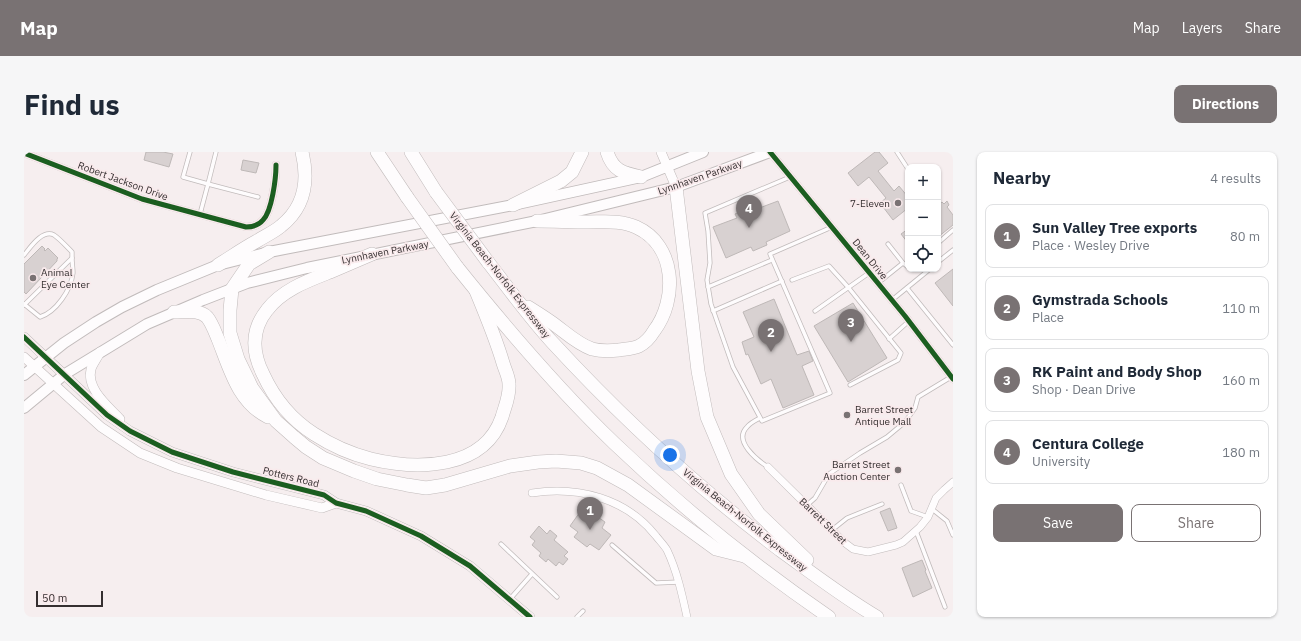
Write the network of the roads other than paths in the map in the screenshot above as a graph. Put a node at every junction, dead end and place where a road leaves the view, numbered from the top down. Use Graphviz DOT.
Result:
graph roads {
  1 [pos="190,152"];
  2 [pos="216,152"];
  3 [pos="302,152"];
  4 [pos="378,152"];
  5 [pos="411,152"];
  6 [pos="423,152"];
  7 [pos="582,152"];
  8 [pos="607,152"];
  9 [pos="661,152"];
  10 [pos="703,152"];
  11 [pos="770,152"];
  12 [pos="897,152"];
  13 [pos="24,153"];
  14 [pos="905,164"];
  15 [pos="276,165"];
  16 [pos="668,167"];
  17 [pos="641,177"];
  18 [pos="790,177"];
  19 [pos="428,180"];
  20 [pos="208,184"];
  21 [pos="676,187"];
  22 [pos="258,197"];
  23 [pos="513,205"];
  24 [pos="200,215"];
  25 [pos="537,221"];
  26 [pos="832,227"];
  27 [pos="953,230"];
  28 [pos="941,240"];
  29 [pos="888,244"];
  30 [pos="953,250"];
  31 [pos="269,252"];
  32 [pos="372,254"];
  33 [pos="24,255"];
  34 [pos="72,258"];
  35 [pos="772,260"];
  36 [pos="941,260"];
  37 [pos="903,262"];
  38 [pos="218,265"];
  39 [pos="926,272"];
  40 [pos="869,273"];
  41 [pos="792,280"];
  42 [pos="782,281"];
  43 [pos="878,283"];
  44 [pos="708,287"];
  45 [pos="848,287"];
  46 [pos="907,288"];
  47 [pos="232,289"];
  48 [pos="476,291"];
  49 [pos="892,300"];
  50 [pos="518,301"];
  51 [pos="24,305"];
  52 [pos="713,311"];
  53 [pos="815,311"];
  54 [pos="174,312"];
  55 [pos="909,321"];
  56 [pos="24,337"];
  57 [pos="889,339"];
  58 [pos="953,345"];
  59 [pos="100,352"];
  60 [pos="24,357"];
  61 [pos="46,357"];
  62 [pos="34,367"];
  63 [pos="65,374"];
  64 [pos="24,375"];
  65 [pos="952,378"];
  66 [pos="52,384"];
  67 [pos="850,385"];
  68 [pos="24,408"];
  69 [pos="760,418"];
  70 [pos="276,421"];
  71 [pos="130,431"];
  72 [pos="768,467"];
  73 [pos="953,482"];
  74 [pos="901,484"];
  75 [pos="532,493"];
  76 [pos="336,503"];
  77 [pos="882,504"];
  78 [pos="806,505"];
  79 [pos="931,508"];
  80 [pos="928,516"];
  81 [pos="832,530"];
  82 [pos="916,531"];
  83 [pos="953,535"];
  84 [pos="501,544"];
  85 [pos="612,545"];
  86 [pos="744,556"];
  87 [pos="532,574"];
  88 [pos="679,582"];
  89 [pos="840,592"];
  90 [pos="557,597"];
  91 [pos="510,600"];
  92 [pos="945,607"];
  93 [pos="583,611"];
  94 [pos="530,617"];
  95 [pos="578,617"];
  96 [pos="687,617"];
  97 [pos="829,617"];
  98 [pos="877,617"];
  1 -- 20 [label="lane"];
  2 -- 20 [label="lane"];
  3 -- 38 [label="highway"];
  4 -- 48 [label="highway, bridge"];
  5 -- 19 [label="highway, Virginia Beach-Norfolk Expressway"];
  6 -- 19 [label="highway"];
  7 -- 23 [label="highway"];
  8 -- 17 [label="highway"];
  9 -- 16 [label="street"];
  10 -- 16 [label="main road, Lynnhaven Parkway"];
  11 -- 18 [label="street, Dean Drive"];
  11 -- 21 [label="main road, Lynnhaven Parkway"];
  12 -- 14 [label="lane"];
  13 -- 24 [label="street, Robert Jackson Drive"];
  15 -- 24 [label="street, Robert Jackson Drive"];
  16 -- 17 [label="main road, Lynnhaven Parkway"];
  16 -- 21 [label="street"];
  17 -- 23 [label="main road, Lynnhaven Parkway"];
  18 -- 26 [label="street, Dean Drive"];
  18 -- 44 [label="lane"];
  19 -- 50 [label="highway, Virginia Beach-Norfolk Expressway, bridge"];
  20 -- 22 [label="lane"];
  20 -- 24 [label="lane"];
  21 -- 25 [label="main road, Lynnhaven Parkway"];
  21 -- 89 [label="highway"];
  23 -- 31 [label="main road, Lynnhaven Parkway"];
  25 -- 32 [label="main road, Lynnhaven Parkway"];
  25 -- 50 [label="highway"];
  26 -- 35 [label="lane"];
  26 -- 40 [label="street, Dean Drive"];
  27 -- 28 [label="lane"];
  29 -- 37 [label="lane"];
  30 -- 36 [label="lane"];
  31 -- 38 [label="main road, Lynnhaven Parkway"];
  31 -- 47 [label="highway"];
  32 -- 47 [label="main road, Lynnhaven Parkway"];
  32 -- 48 [label="highway"];
  33 -- 34 [label="lane"];
  34 -- 51 [label="lane"];
  34 -- 51 [label="lane"];
  35 -- 42 [label="lane"];
  35 -- 44 [label="lane"];
  37 -- 43 [label="lane"];
  38 -- 61 [label="main road, Lynnhaven Parkway"];
  39 -- 46 [label="lane"];
  40 -- 43 [label="street, Dean Drive"];
  40 -- 45 [label="lane"];
  41 -- 45 [label="lane"];
  42 -- 52 [label="lane"];
  42 -- 69 [label="lane"];
  43 -- 49 [label="street, Dean Drive"];
  44 -- 52 [label="lane"];
  45 -- 53 [label="lane"];
  45 -- 57 [label="lane"];
  46 -- 49 [label="lane"];
  46 -- 58 [label="lane"];
  47 -- 54 [label="main road, Lynnhaven Parkway"];
  47 -- 70 [label="highway"];
  48 -- 86 [label="highway"];
  49 -- 55 [label="street, Dean Drive"];
  50 -- 89 [label="highway, Virginia Beach-Norfolk Expressway"];
  52 -- 69 [label="lane"];
  54 -- 59 [label="main road, Lynnhaven Parkway"];
  54 -- 70 [label="highway"];
  55 -- 57 [label="lane"];
  55 -- 65 [label="street, Dean Drive"];
  56 -- 61 [label="street, Potters Road"];
  57 -- 67 [label="lane"];
  59 -- 63 [label="main road, Lynnhaven Parkway"];
  59 -- 71 [label="street"];
  60 -- 62 [label="street, Potters Road"];
  61 -- 62 [label="main road, Lynnhaven Parkway"];
  61 -- 63 [label="street, Potters Road"];
  62 -- 64 [label="main road, Lynnhaven Parkway"];
  62 -- 66 [label="street, Potters Road"];
  63 -- 66 [label="main road, Lynnhaven Parkway"];
  63 -- 71 [label="street, Potters Road"];
  65 -- 78 [label="lane"];
  66 -- 68 [label="main road, Lynnhaven Parkway"];
  66 -- 76 [label="street, Potters Road"];
  69 -- 72 [label="lane"];
  70 -- 86 [label="highway"];
  71 -- 76 [label="street, Potters Road"];
  72 -- 78 [label="street, Barrett Street"];
  73 -- 79 [label="street, Barrett Street"];
  74 -- 80 [label="lane"];
  75 -- 88 [label="street"];
  76 -- 91 [label="street, Potters Road"];
  77 -- 81 [label="lane"];
  78 -- 81 [label="street, Barrett Street"];
  79 -- 80 [label="street, Barrett Street"];
  79 -- 83 [label="lane"];
  80 -- 82 [label="street, Barrett Street"];
  81 -- 82 [label="street, Barrett Street"];
  82 -- 92 [label="lane"];
  84 -- 87 [label="lane"];
  85 -- 88 [label="lane"];
  86 -- 97 [label="highway"];
  87 -- 90 [label="lane"];
  87 -- 91 [label="lane"];
  88 -- 96 [label="street"];
  89 -- 98 [label="highway, Virginia Beach-Norfolk Expressway"];
  91 -- 94 [label="street, Potters Road"];
  93 -- 95 [label="lane"];
}
